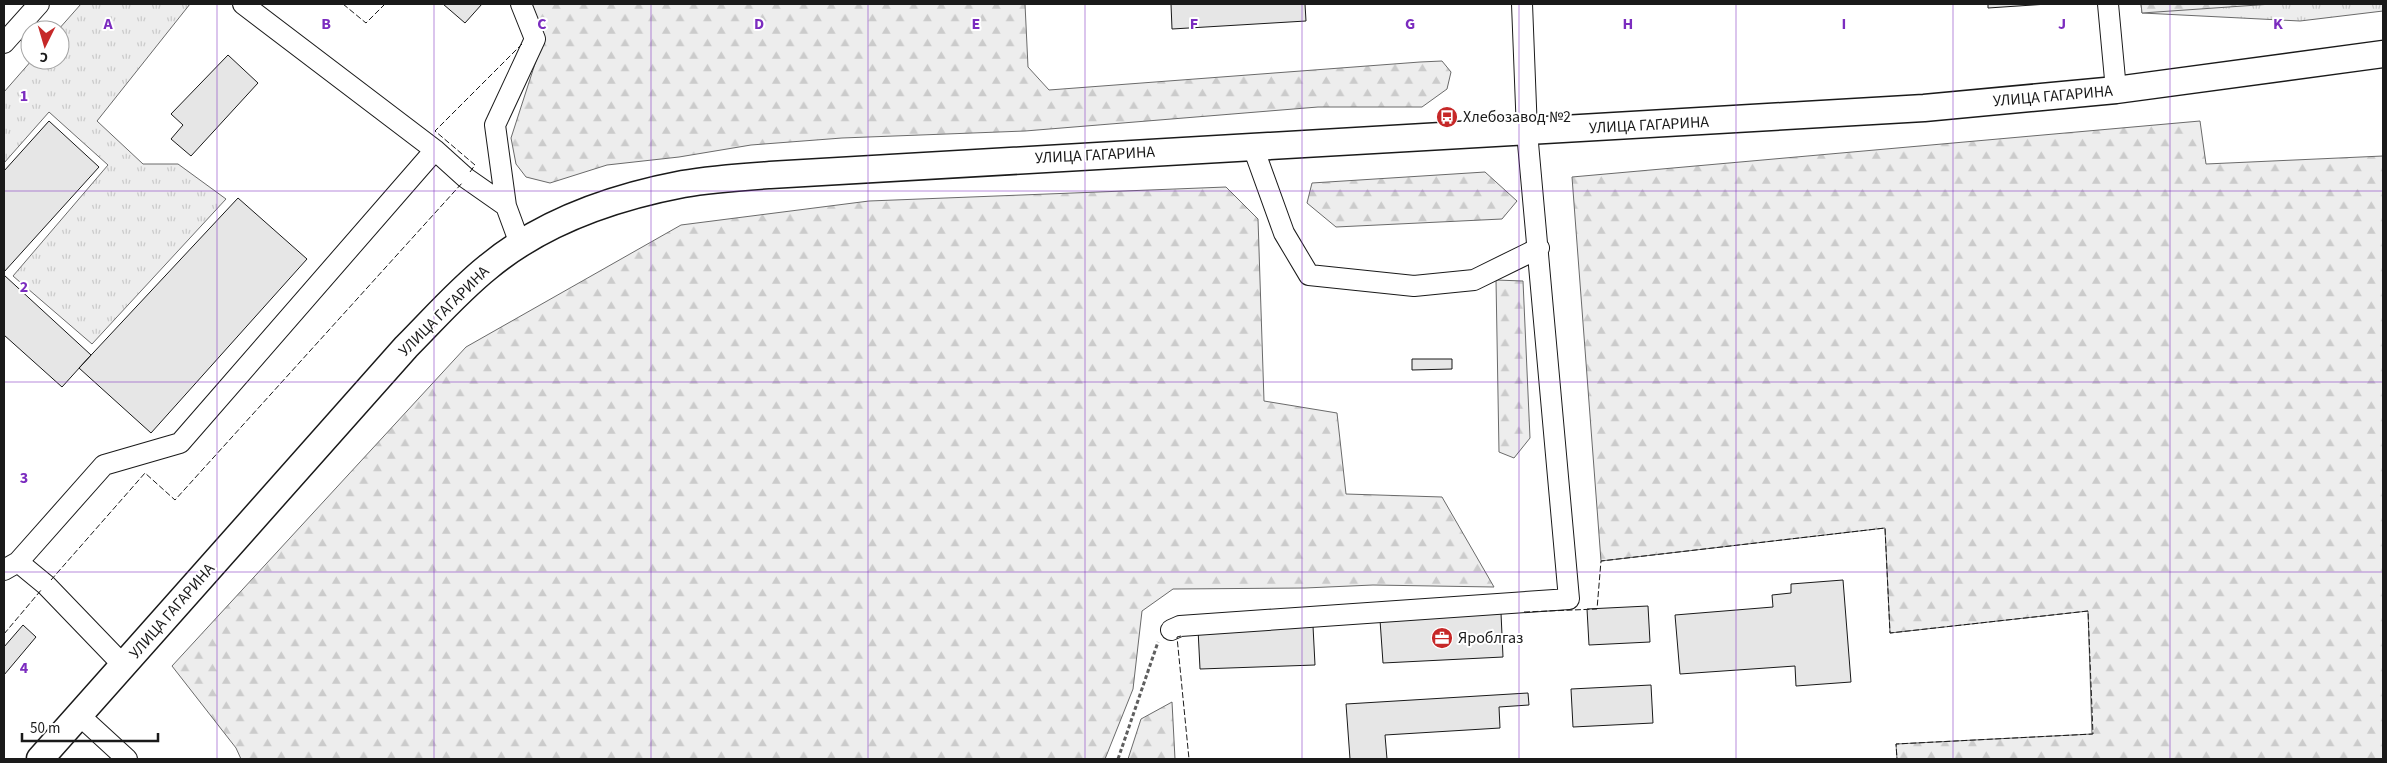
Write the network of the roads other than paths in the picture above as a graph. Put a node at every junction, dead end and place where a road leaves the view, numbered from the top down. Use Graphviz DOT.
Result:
graph roads {
  1 [pos="39,4"];
  2 [pos="243,4"];
  3 [pos="521,4"];
  4 [pos="1522,4"];
  5 [pos="2108,4"];
  6 [pos="4,43"];
  7 [pos="2383,54"];
  8 [pos="2116,90"];
  9 [pos="1527,132"];
  10 [pos="1253,147"];
  11 [pos="435,150"];
  12 [pos="506,206"];
  13 [pos="520,244"];
  14 [pos="1539,248"];
  15 [pos="11,566"];
  16 [pos="1166,632"];
  17 [pos="124,666"];
  18 [pos="79,716"];
  19 [pos="40,759"];
  20 [pos="127,759"];
  1 -- 6 [label="street"];
  2 -- 11 [label="street"];
  3 -- 12 [label="street"];
  4 -- 9 [label="street"];
  5 -- 8 [label="street"];
  7 -- 8 [label="main road, УЛИЦА ГАГАРИНА"];
  8 -- 9 [label="main road, УЛИЦА ГАГАРИНА"];
  9 -- 10 [label="main road, УЛИЦА ГАГАРИНА"];
  9 -- 14 [label="street"];
  10 -- 13 [label="main road, УЛИЦА ГАГАРИНА"];
  10 -- 14 [label="street"];
  11 -- 12 [label="street"];
  11 -- 15 [label="street"];
  12 -- 13 [label="street"];
  13 -- 17 [label="main road, УЛИЦА ГАГАРИНА"];
  14 -- 16 [label="street"];
  15 -- 17 [label="street"];
  17 -- 18 [label="main road, УЛИЦА ГАГАРИНА"];
  18 -- 19 [label="main road, УЛИЦА ГАГАРИНА"];
  18 -- 20 [label="street"];
}
